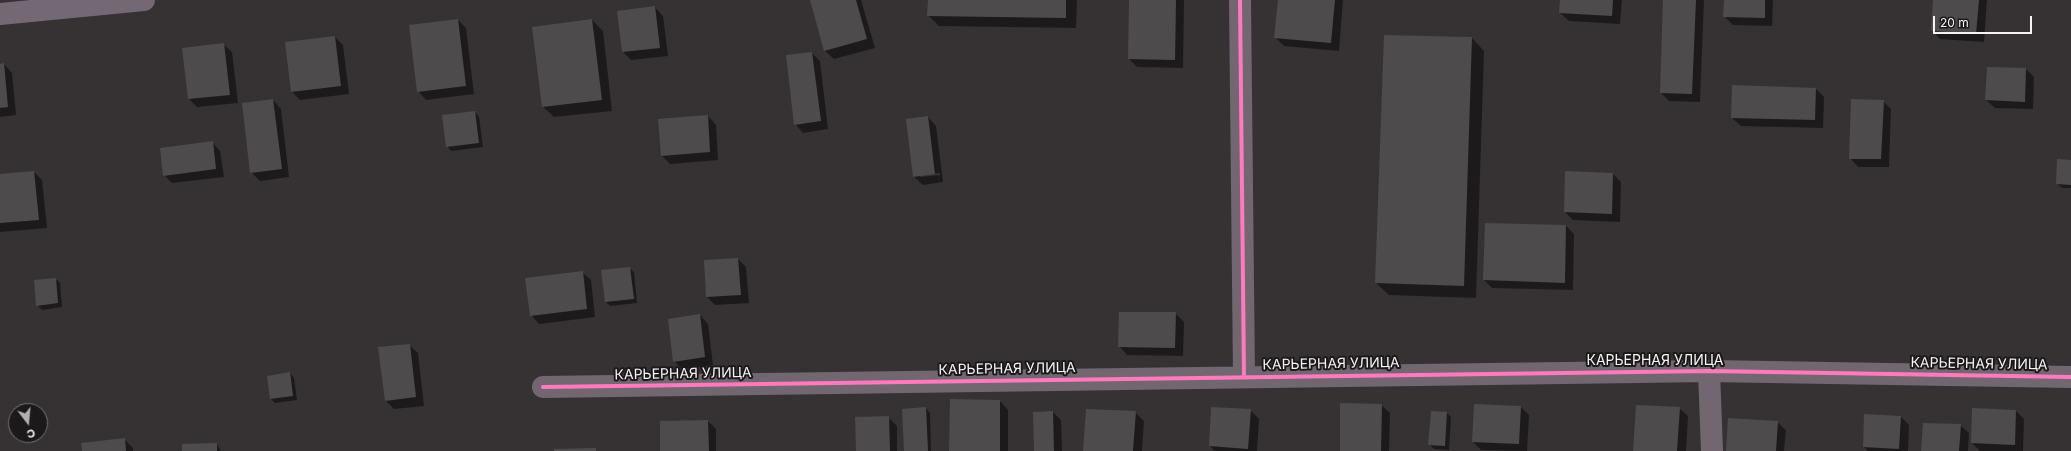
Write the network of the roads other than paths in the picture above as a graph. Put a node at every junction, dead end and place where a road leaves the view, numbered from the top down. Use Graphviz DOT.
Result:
graph roads {
  1 [pos="144,0"];
  2 [pos="1240,0"];
  3 [pos="0,14"];
  4 [pos="1708,371"];
  5 [pos="1244,376"];
  6 [pos="2071,377"];
  7 [pos="543,387"];
  8 [pos="1712,451"];
  1 -- 3 [label="street"];
  2 -- 5 [label="street"];
  4 -- 5 [label="street, КАРЬЕРНАЯ УЛИЦА"];
  4 -- 6 [label="street, КАРЬЕРНАЯ УЛИЦА"];
  4 -- 8 [label="street"];
  5 -- 7 [label="street, КАРЬЕРНАЯ УЛИЦА"];
}
